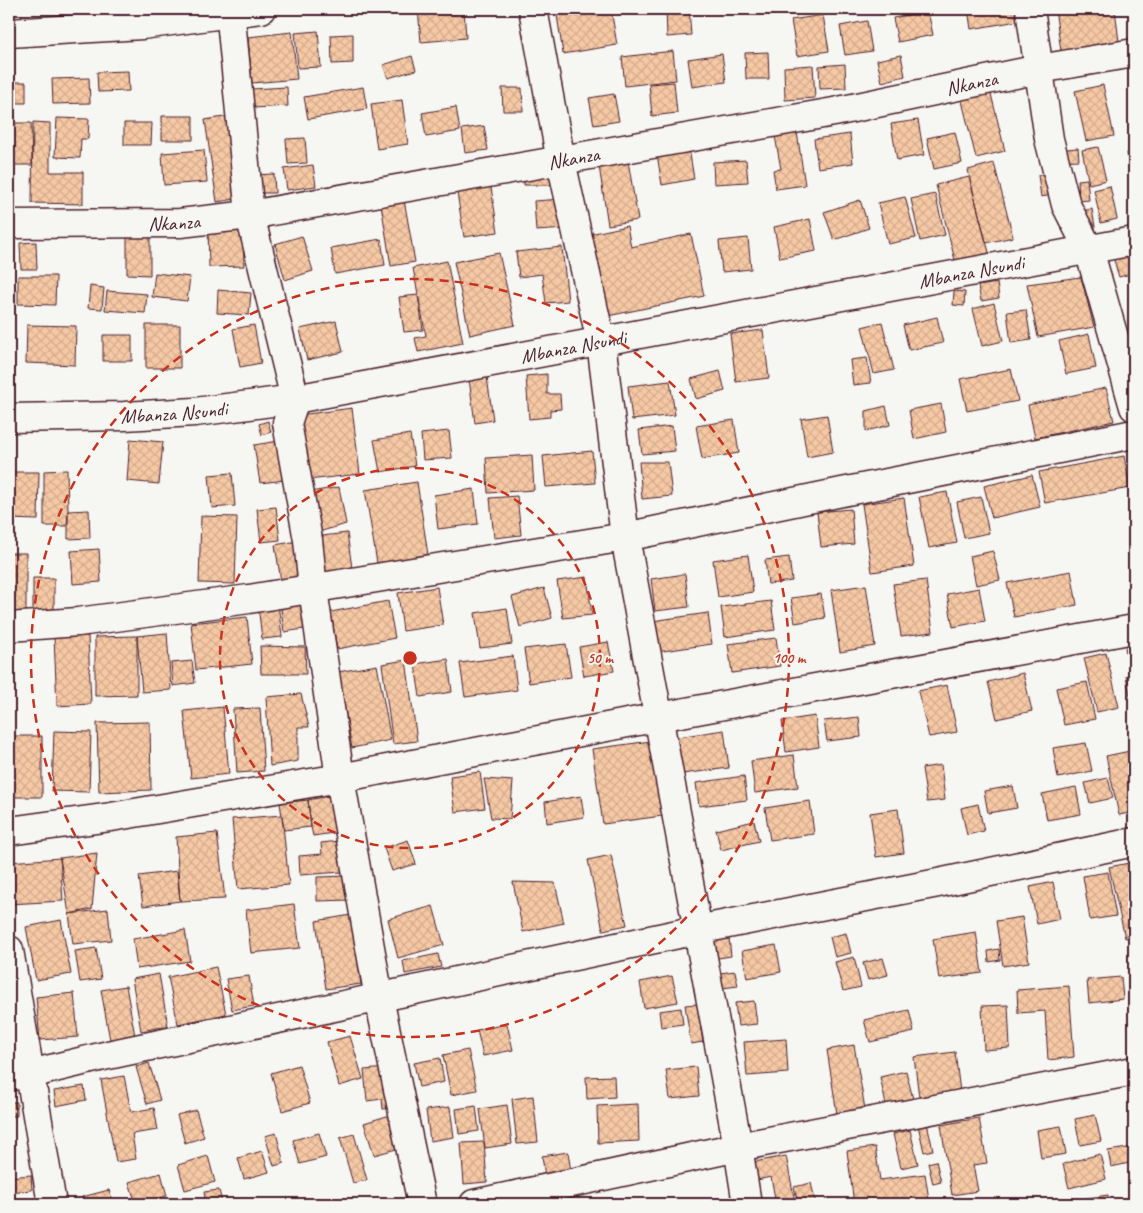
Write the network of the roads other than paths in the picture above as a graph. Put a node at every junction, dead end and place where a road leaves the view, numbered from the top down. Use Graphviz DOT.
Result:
graph roads {
  1 [pos="261,9"];
  2 [pos="533,9"];
  3 [pos="1030,9"];
  4 [pos="230,11"];
  5 [pos="9,33"];
  6 [pos="1134,53"];
  7 [pos="1039,70"];
  8 [pos="561,161"];
  9 [pos="250,215"];
  10 [pos="9,224"];
  11 [pos="1134,241"];
  12 [pos="1089,250"];
  13 [pos="601,342"];
  14 [pos="295,399"];
  15 [pos="1134,407"];
  16 [pos="9,418"];
  17 [pos="1134,434"];
  18 [pos="625,537"];
  19 [pos="313,589"];
  20 [pos="9,627"];
  21 [pos="1134,629"];
  22 [pos="659,716"];
  23 [pos="340,778"];
  24 [pos="9,830"];
  25 [pos="1134,842"];
  26 [pos="697,930"];
  27 [pos="9,950"];
  28 [pos="379,998"];
  29 [pos="1134,1071"];
  30 [pos="19,1075"];
  31 [pos="738,1147"];
  32 [pos="52,1204"];
  33 [pos="422,1204"];
  34 [pos="474,1204"];
  35 [pos="747,1204"];
  1 -- 4 [label="street"];
  2 -- 8 [label="street"];
  3 -- 7 [label="street"];
  4 -- 5 [label="street"];
  4 -- 9 [label="street"];
  6 -- 7 [label="street, Nkanza"];
  7 -- 8 [label="street, Nkanza"];
  7 -- 12 [label="street"];
  8 -- 9 [label="street, Nkanza"];
  8 -- 13 [label="street"];
  9 -- 10 [label="street, Nkanza"];
  9 -- 14 [label="street"];
  11 -- 12 [label="street, Mbanza Nsundi"];
  12 -- 13 [label="street, Mbanza Nsundi"];
  12 -- 15 [label="street"];
  13 -- 14 [label="street, Mbanza Nsundi"];
  13 -- 18 [label="street"];
  14 -- 16 [label="street, Mbanza Nsundi"];
  14 -- 19 [label="street"];
  17 -- 18 [label="street"];
  18 -- 19 [label="street"];
  18 -- 22 [label="street"];
  19 -- 20 [label="street"];
  19 -- 23 [label="street"];
  21 -- 22 [label="street"];
  22 -- 23 [label="street"];
  22 -- 26 [label="street"];
  23 -- 24 [label="street"];
  23 -- 28 [label="street"];
  25 -- 26 [label="street"];
  26 -- 28 [label="street"];
  26 -- 31 [label="street"];
  27 -- 30 [label="street"];
  28 -- 30 [label="street"];
  28 -- 33 [label="street"];
  29 -- 31 [label="street"];
  30 -- 32 [label="street"];
  31 -- 34 [label="street"];
  31 -- 35 [label="street"];
}
